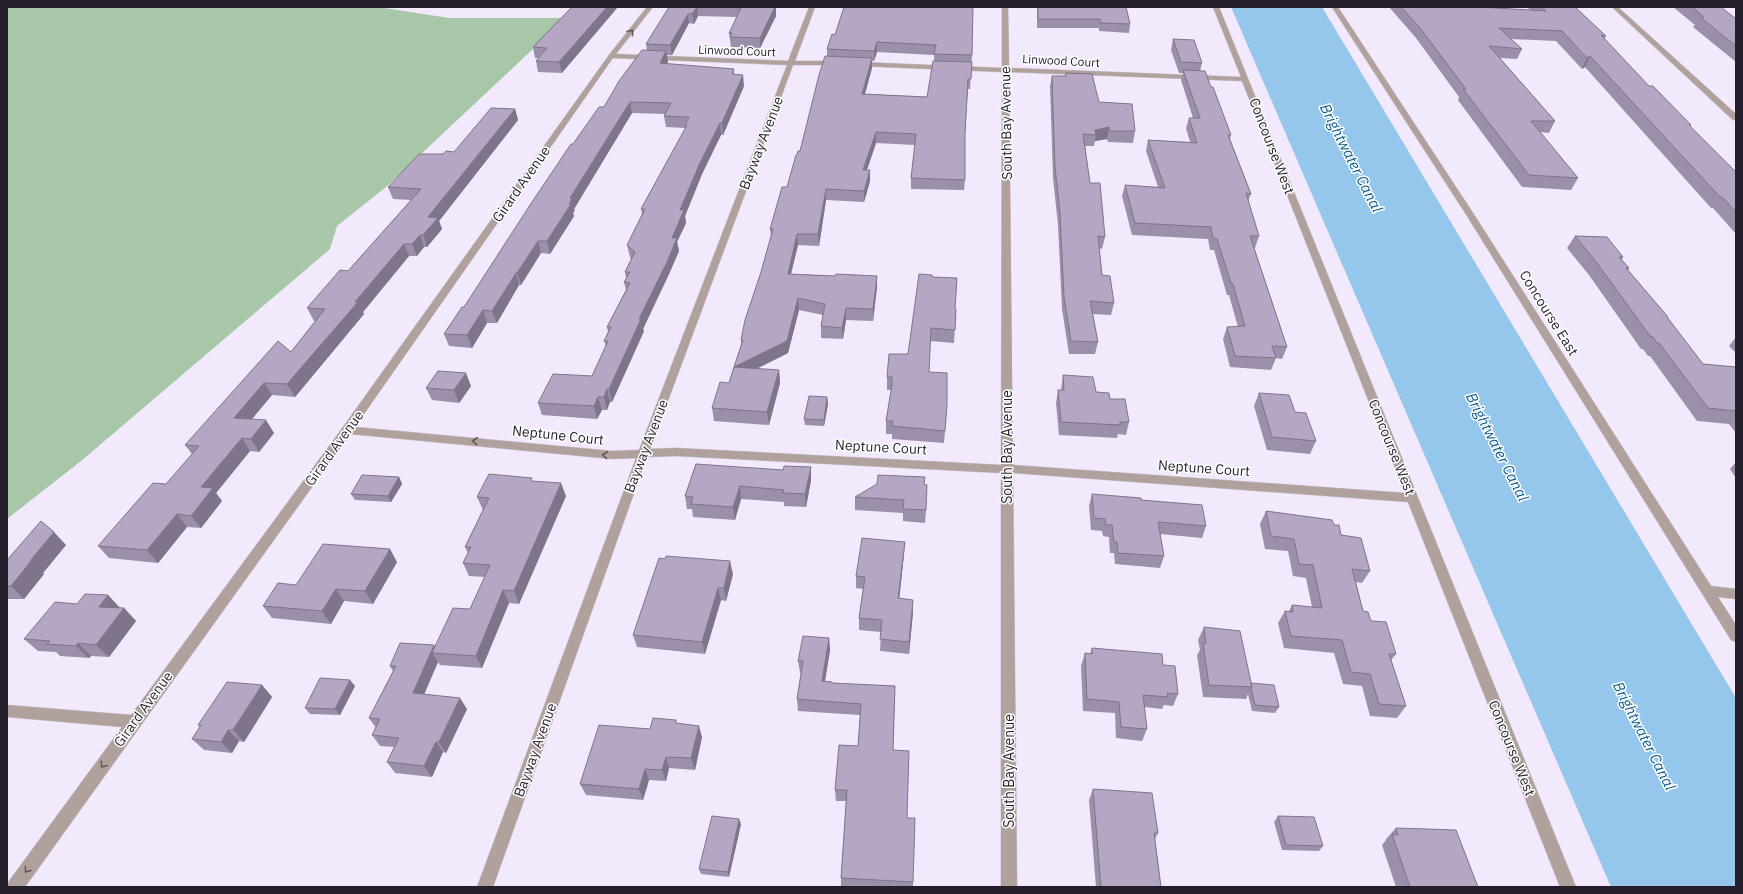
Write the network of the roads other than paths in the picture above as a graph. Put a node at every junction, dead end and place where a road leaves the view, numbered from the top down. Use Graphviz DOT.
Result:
graph roads {
  1 [pos="650,7"];
  2 [pos="812,7"];
  3 [pos="1005,7"];
  4 [pos="1216,7"];
  5 [pos="1335,7"];
  6 [pos="1615,7"];
  7 [pos="611,56"];
  8 [pos="791,63"];
  9 [pos="1005,70"];
  10 [pos="1246,80"];
  11 [pos="1736,118"];
  12 [pos="347,430"];
  13 [pos="644,453"];
  14 [pos="1007,469"];
  15 [pos="1413,498"];
  16 [pos="1708,591"];
  17 [pos="1736,594"];
  18 [pos="1736,636"];
  19 [pos="7,711"];
  20 [pos="134,722"];
  21 [pos="15,887"];
  22 [pos="485,887"];
  23 [pos="1009,887"];
  24 [pos="1568,887"];
  7 -- 1 [label="street, Girard Avenue, one-way"];
  2 -- 8 [label="street, Bayway Avenue"];
  3 -- 9 [label="street, South Bay Avenue"];
  4 -- 10 [label="street, Concourse West"];
  5 -- 16 [label="street, Concourse East"];
  6 -- 11 [label="street"];
  7 -- 8 [label="street, Linwood Court"];
  7 -- 12 [label="street, Girard Avenue"];
  8 -- 9 [label="street, Linwood Court"];
  8 -- 13 [label="street, Bayway Avenue"];
  9 -- 10 [label="street, Linwood Court"];
  9 -- 14 [label="street, South Bay Avenue"];
  10 -- 15 [label="street, Concourse West"];
  13 -- 12 [label="street, Neptune Court, one-way"];
  12 -- 20 [label="street, Girard Avenue"];
  13 -- 14 [label="street, Neptune Court"];
  13 -- 22 [label="street, Bayway Avenue"];
  14 -- 15 [label="street, Neptune Court"];
  14 -- 23 [label="street, South Bay Avenue"];
  15 -- 24 [label="street, Concourse West"];
  16 -- 17 [label="street"];
  16 -- 18 [label="street, Concourse East"];
  19 -- 20 [label="street"];
  20 -- 21 [label="street, Girard Avenue, one-way"];
}
